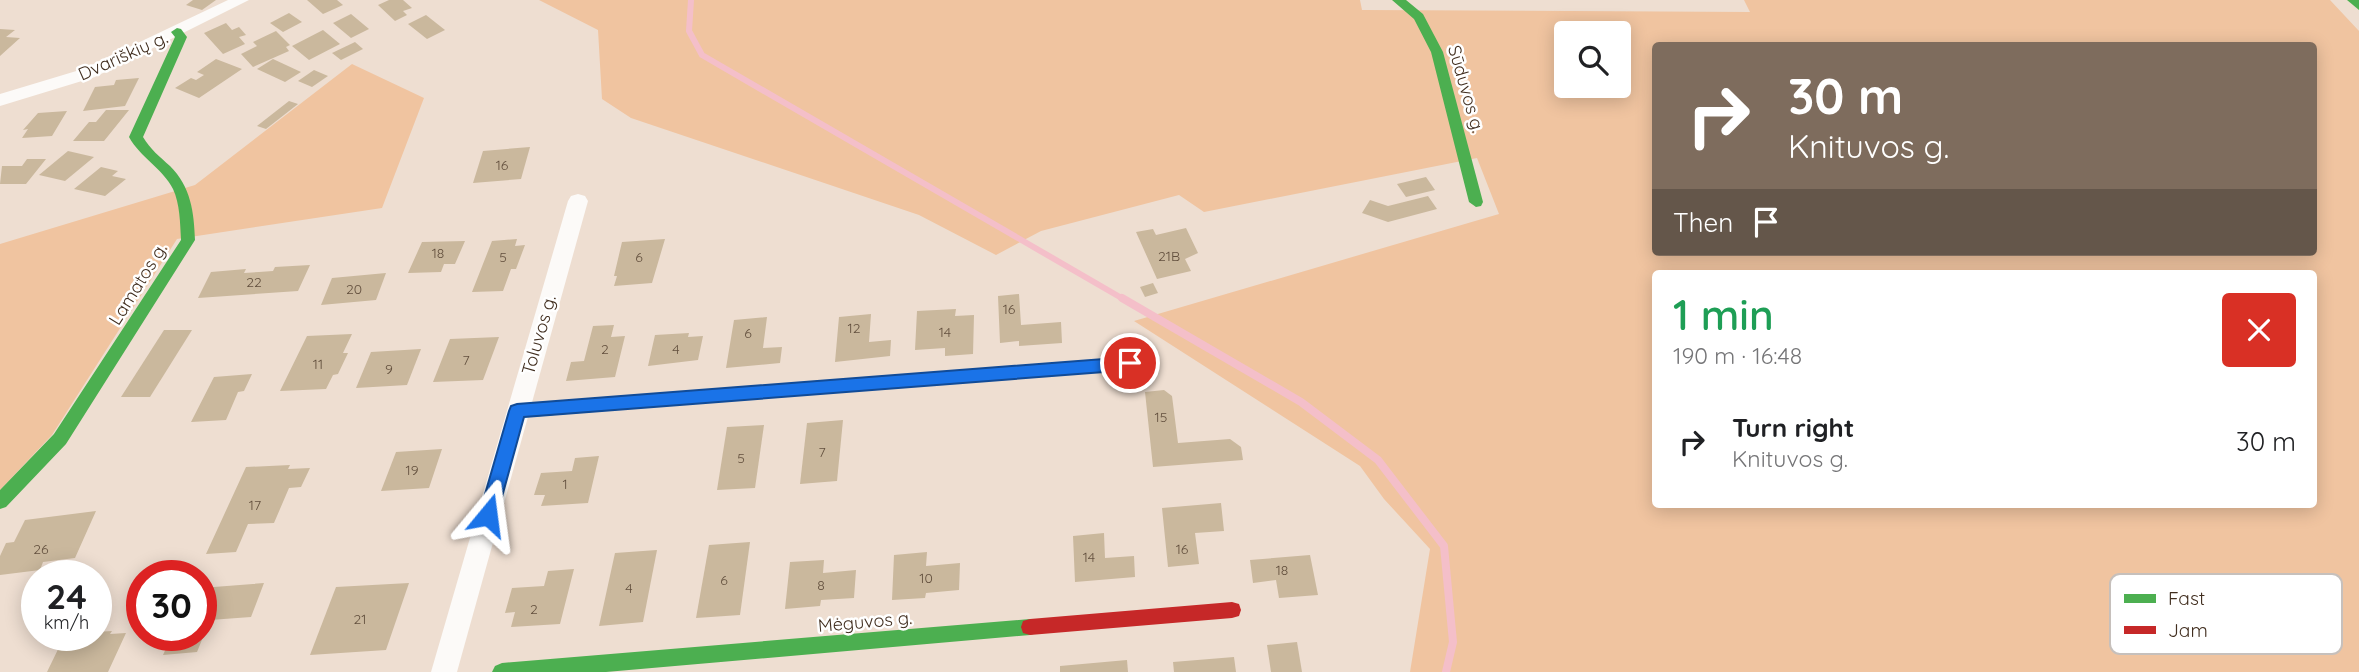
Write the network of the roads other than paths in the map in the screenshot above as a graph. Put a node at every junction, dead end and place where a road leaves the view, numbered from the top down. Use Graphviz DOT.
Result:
graph roads {
  1 [pos="241,0"];
  2 [pos="1398,0"];
  3 [pos="2353,0"];
  4 [pos="2359,6"];
  5 [pos="177,32"];
  6 [pos="0,100"];
  7 [pos="578,201"];
  8 [pos="1476,202"];
  9 [pos="1130,363"];
  10 [pos="517,411"];
  11 [pos="0,502"];
  12 [pos="1232,610"];
  13 [pos="444,672"];
  14 [pos="502,672"];
  1 -- 5 [label="street, Dvariškių g."];
  2 -- 8 [label="main road, Sūduvos g."];
  3 -- 4 [label="main road"];
  5 -- 6 [label="street, Dvariškių g."];
  5 -- 11 [label="main road, Lamatos g."];
  7 -- 10 [label="street, Toluvos g."];
  9 -- 10 [label="main road"];
  10 -- 13 [label="street, Toluvos g."];
  12 -- 14 [label="main road, Mėguvos g."];
}
